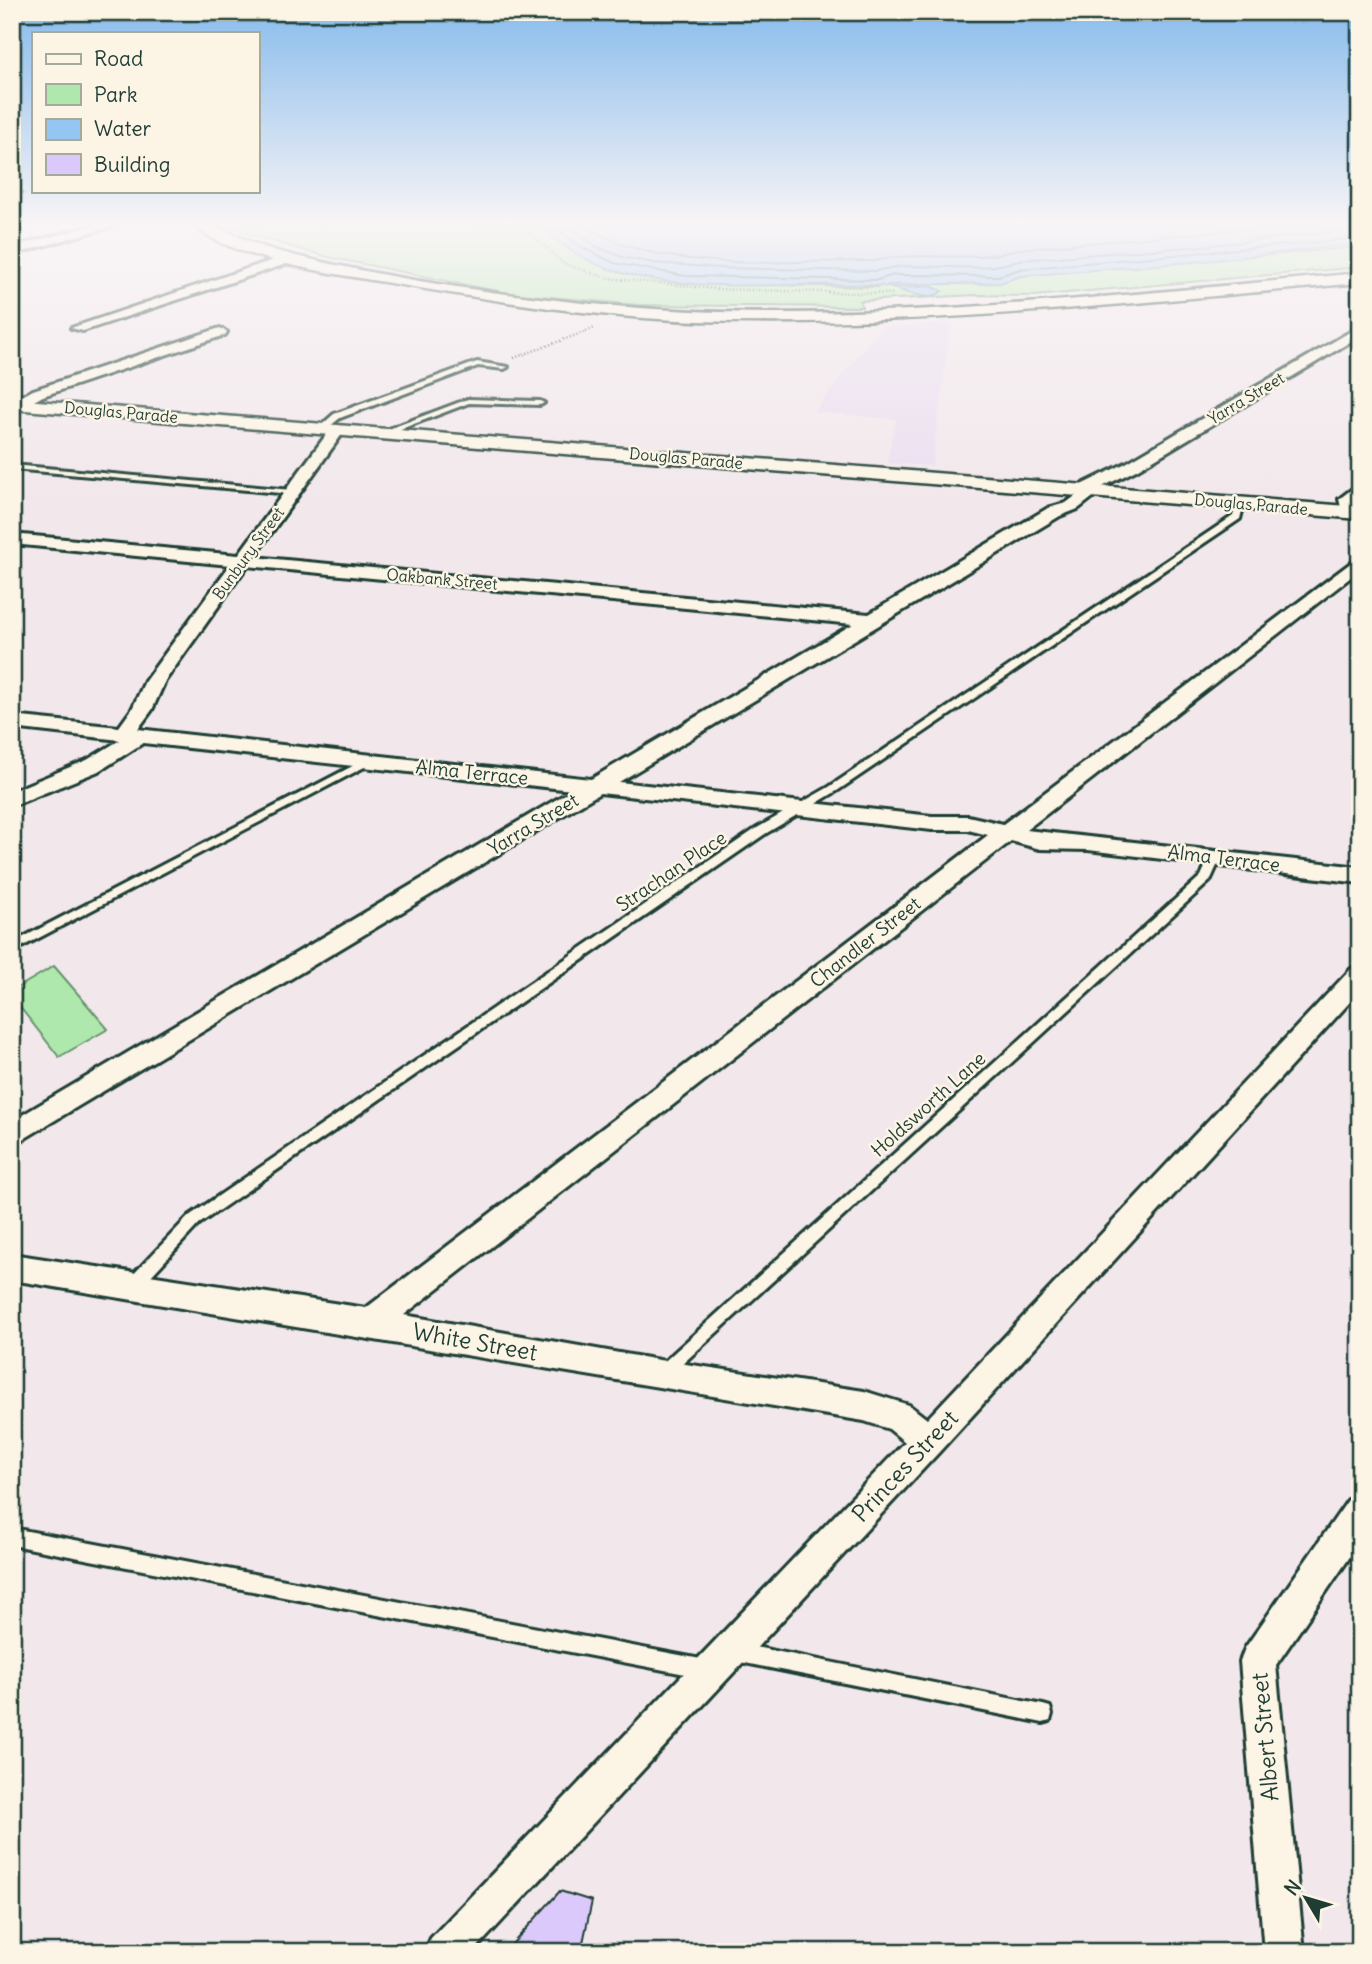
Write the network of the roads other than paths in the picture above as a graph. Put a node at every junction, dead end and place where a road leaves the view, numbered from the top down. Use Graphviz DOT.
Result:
graph roads {
  1 [pos="116,316"];
  2 [pos="694,316"];
  3 [pos="716,316"];
  4 [pos="78,328"];
  5 [pos="220,332"];
  6 [pos="1354,338"];
  7 [pos="504,367"];
  8 [pos="540,403"];
  9 [pos="15,404"];
  10 [pos="329,429"];
  11 [pos="382,433"];
  12 [pos="1132,466"];
  13 [pos="12,467"];
  14 [pos="1055,488"];
  15 [pos="1360,488"];
  16 [pos="1087,491"];
  17 [pos="292,492"];
  18 [pos="1129,494"];
  19 [pos="1240,503"];
  20 [pos="1054,512"];
  21 [pos="1354,512"];
  22 [pos="12,539"];
  23 [pos="242,561"];
  24 [pos="1360,561"];
  25 [pos="872,620"];
  26 [pos="12,722"];
  27 [pos="119,734"];
  28 [pos="368,761"];
  29 [pos="48,782"];
  30 [pos="598,785"];
  31 [pos="12,799"];
  32 [pos="801,807"];
  33 [pos="1006,833"];
  34 [pos="1215,857"];
  35 [pos="1360,875"];
  36 [pos="12,948"];
  37 [pos="1360,975"];
  38 [pos="12,1135"];
  39 [pos="12,1268"];
  40 [pos="131,1286"];
  41 [pos="370,1323"];
  42 [pos="659,1375"];
  43 [pos="929,1440"];
  44 [pos="1360,1512"];
  45 [pos="12,1536"];
  46 [pos="721,1660"];
  47 [pos="1043,1714"];
  48 [pos="445,1952"];
  49 [pos="1284,1952"];
  1 -- 4 [label="street"];
  2 -- 3 [label="street"];
  5 -- 9 [label="street"];
  6 -- 12 [label="street, Yarra Street"];
  7 -- 10 [label="lane"];
  8 -- 11 [label="lane"];
  9 -- 10 [label="street, Douglas Parade"];
  10 -- 11 [label="street, Douglas Parade"];
  10 -- 17 [label="street, Bunbury Street"];
  11 -- 14 [label="street, Douglas Parade"];
  12 -- 16 [label="street, Yarra Street"];
  12 -- 18 [label="street"];
  13 -- 17 [label="lane"];
  14 -- 16 [label="street, Douglas Parade"];
  14 -- 20 [label="street"];
  15 -- 21 [label="street"];
  16 -- 18 [label="street, Douglas Parade"];
  16 -- 20 [label="street, Yarra Street"];
  17 -- 23 [label="street, Bunbury Street"];
  18 -- 19 [label="street, Douglas Parade"];
  19 -- 21 [label="street, Douglas Parade"];
  19 -- 32 [label="lane, Strachan Place"];
  20 -- 25 [label="street, Yarra Street"];
  22 -- 23 [label="street, Oakbank Street"];
  23 -- 25 [label="street, Oakbank Street"];
  23 -- 27 [label="street, Bunbury Street"];
  24 -- 33 [label="street, Chandler Street"];
  25 -- 30 [label="street, Yarra Street"];
  26 -- 27 [label="street, Alma Terrace"];
  27 -- 28 [label="street, Alma Terrace"];
  27 -- 29 [label="street, Bunbury Street"];
  27 -- 29 [label="street, Bunbury Street"];
  28 -- 30 [label="street, Alma Terrace"];
  28 -- 36 [label="lane"];
  29 -- 31 [label="street, Bunbury Street"];
  30 -- 32 [label="street, Alma Terrace"];
  30 -- 38 [label="street, Yarra Street"];
  32 -- 33 [label="street, Alma Terrace"];
  32 -- 40 [label="lane, Strachan Place"];
  33 -- 34 [label="street, Alma Terrace"];
  33 -- 41 [label="street, Chandler Street"];
  34 -- 35 [label="street, Alma Terrace"];
  34 -- 42 [label="lane, Holdsworth Lane"];
  37 -- 43 [label="street, Princes Street"];
  39 -- 40 [label="street, White Street"];
  40 -- 41 [label="street, White Street"];
  41 -- 42 [label="street, White Street"];
  42 -- 43 [label="street, White Street"];
  43 -- 46 [label="street, Princes Street"];
  44 -- 49 [label="street, Albert Street"];
  45 -- 46 [label="lane"];
  46 -- 47 [label="lane"];
  46 -- 48 [label="street, Princes Street"];
}
